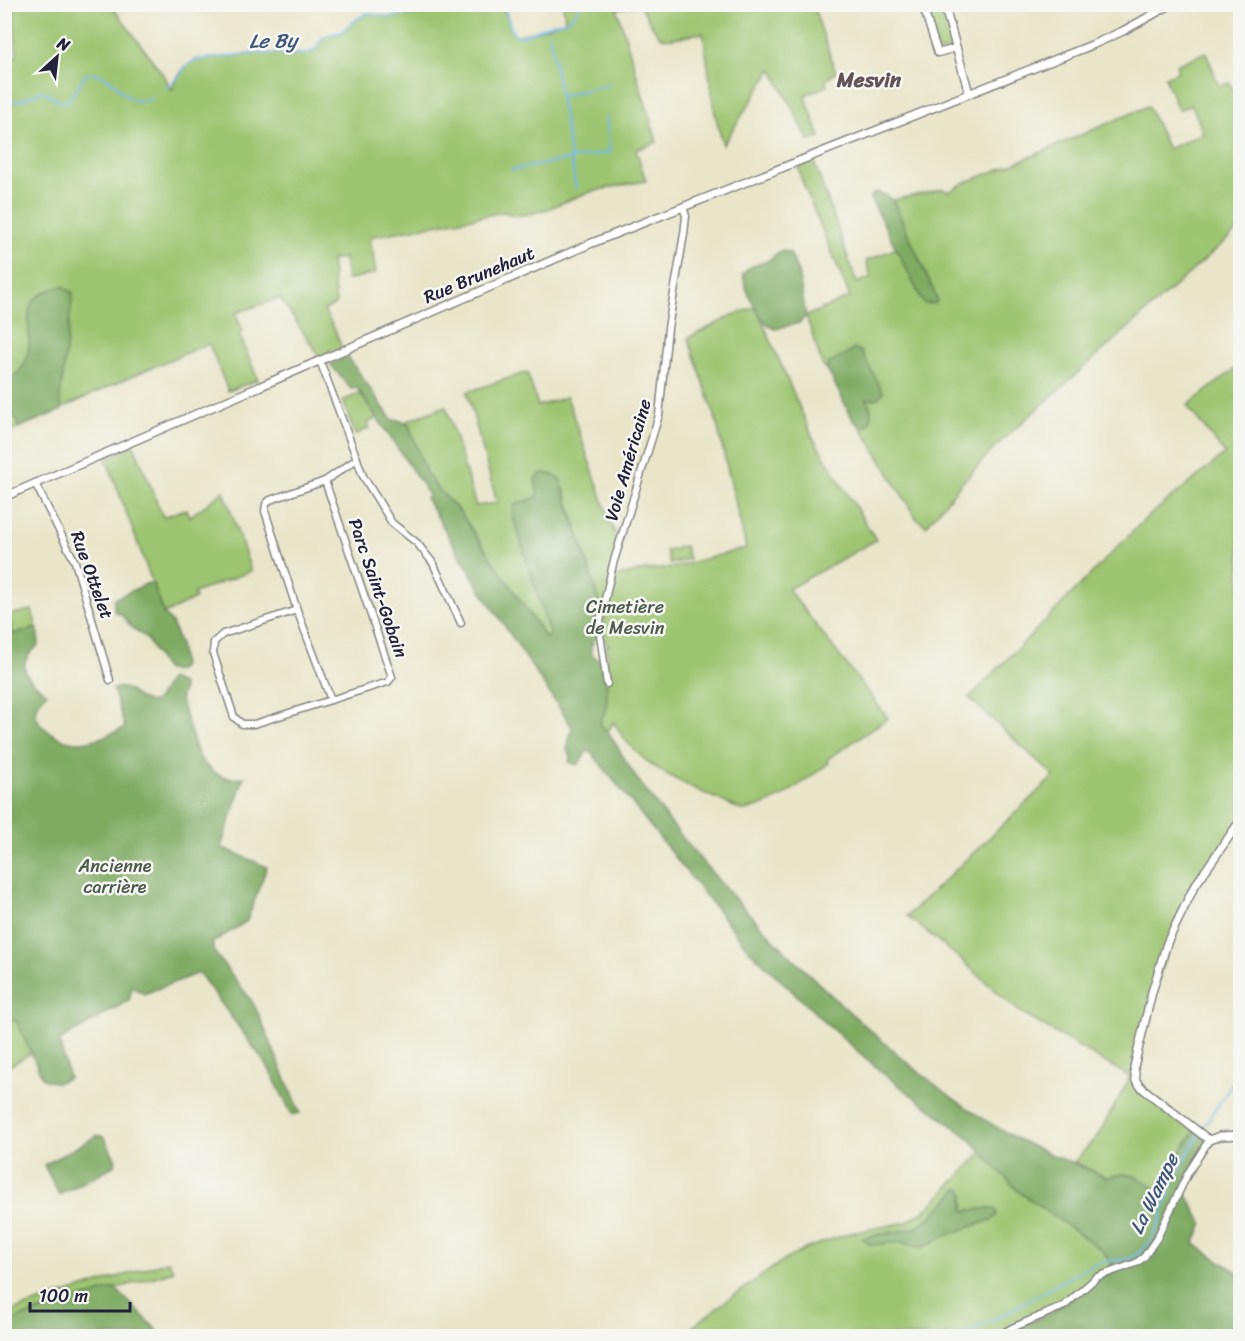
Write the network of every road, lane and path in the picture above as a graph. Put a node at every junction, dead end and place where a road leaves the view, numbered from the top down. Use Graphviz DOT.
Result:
graph roads {
  1 [pos="922,4"];
  2 [pos="944,4"];
  3 [pos="1172,4"];
  4 [pos="957,48"];
  5 [pos="969,93"];
  6 [pos="683,207"];
  7 [pos="320,361"];
  8 [pos="357,459"];
  9 [pos="325,481"];
  10 [pos="35,483"];
  11 [pos="4,497"];
  12 [pos="297,610"];
  13 [pos="460,623"];
  14 [pos="110,680"];
  15 [pos="607,684"];
  16 [pos="331,700"];
  17 [pos="1240,821"];
  18 [pos="1240,1135"];
  19 [pos="1207,1138"];
  20 [pos="998,1336"];
  1 -- 4 [label="street"];
  2 -- 4 [label="street"];
  3 -- 5 [label="street, Rue Brunehaut"];
  4 -- 5 [label="street"];
  5 -- 6 [label="street, Rue Brunehaut"];
  6 -- 7 [label="street, Rue Brunehaut"];
  6 -- 15 [label="street, Voie Américaine"];
  7 -- 8 [label="street, Parc Saint-Gobain"];
  7 -- 10 [label="street, Rue Brunehaut"];
  8 -- 9 [label="street"];
  8 -- 13 [label="street, Parc Saint-Gobain"];
  9 -- 12 [label="street"];
  9 -- 16 [label="street, Parc Saint-Gobain"];
  10 -- 11 [label="street, Rue Brunehaut"];
  10 -- 14 [label="street, Rue Ottelet"];
  12 -- 16 [label="street"];
  12 -- 16 [label="street, Parc Saint-Gobain"];
  17 -- 19 [label="street"];
  18 -- 19 [label="street"];
  19 -- 20 [label="street"];
}
